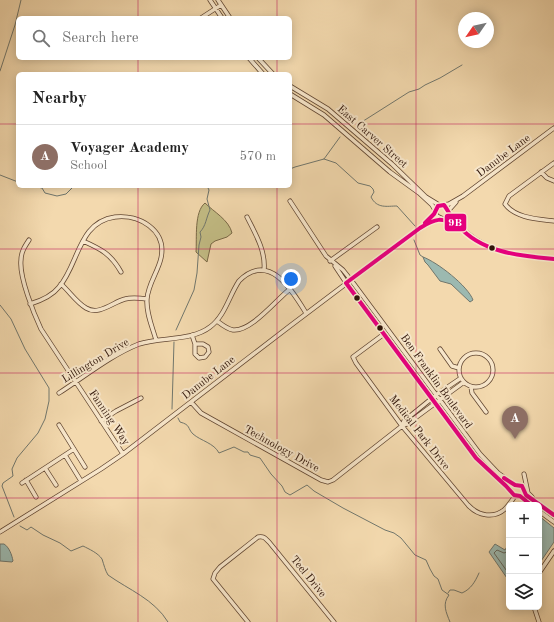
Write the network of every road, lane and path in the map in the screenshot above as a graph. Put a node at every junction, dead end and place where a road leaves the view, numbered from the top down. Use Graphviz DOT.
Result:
graph roads {
  1 [pos="210,0"];
  2 [pos="218,0"];
  3 [pos="221,5"];
  4 [pos="215,9"];
  5 [pos="204,16"];
  6 [pos="220,16"];
  7 [pos="229,16"];
  8 [pos="251,60"];
  9 [pos="260,60"];
  10 [pos="261,72"];
  11 [pos="271,72"];
  12 [pos="292,87"];
  13 [pos="292,95"];
  14 [pos="554,128"];
  15 [pos="554,163"];
  16 [pos="542,172"];
  17 [pos="554,181"];
  18 [pos="463,196"];
  19 [pos="290,201"];
  20 [pos="442,205"];
  21 [pos="435,211"];
  22 [pos="448,212"];
  23 [pos="247,216"];
  24 [pos="441,218"];
  25 [pos="554,221"];
  26 [pos="458,226"];
  27 [pos="377,227"];
  28 [pos="420,228"];
  29 [pos="29,240"];
  30 [pos="83,241"];
  31 [pos="554,259"];
  32 [pos="330,261"];
  33 [pos="334,264"];
  34 [pos="264,270"];
  35 [pos="121,272"];
  36 [pos="351,280"];
  37 [pos="346,283"];
  38 [pos="61,284"];
  39 [pos="290,289"];
  40 [pos="147,299"];
  41 [pos="30,304"];
  42 [pos="306,313"];
  43 [pos="217,321"];
  44 [pos="389,330"];
  45 [pos="384,334"];
  46 [pos="190,336"];
  47 [pos="156,340"];
  48 [pos="195,344"];
  49 [pos="440,349"];
  50 [pos="459,368"];
  51 [pos="461,378"];
  52 [pos="76,382"];
  53 [pos="464,382"];
  54 [pos="471,387"];
  55 [pos="59,393"];
  56 [pos="436,395"];
  57 [pos="141,398"];
  58 [pos="432,399"];
  59 [pos="440,400"];
  60 [pos="190,402"];
  61 [pos="435,403"];
  62 [pos="486,412"];
  63 [pos="102,421"];
  64 [pos="59,425"];
  65 [pos="402,426"];
  66 [pos="74,449"];
  67 [pos="123,454"];
  68 [pos="64,455"];
  69 [pos="85,467"];
  70 [pos="45,468"];
  71 [pos="524,474"];
  72 [pos="26,480"];
  73 [pos="82,481"];
  74 [pos="22,483"];
  75 [pos="56,485"];
  76 [pos="515,486"];
  77 [pos="512,491"];
  78 [pos="524,492"];
  79 [pos="515,496"];
  80 [pos="520,496"];
  81 [pos="36,497"];
  82 [pos="527,502"];
  83 [pos="536,502"];
  84 [pos="542,506"];
  85 [pos="542,513"];
  86 [pos="554,515"];
  87 [pos="554,522"];
  88 [pos="0,532"];
  89 [pos="554,551"];
  90 [pos="542,569"];
  91 [pos="535,610"];
  92 [pos="248,622"];
  93 [pos="334,622"];
  94 [pos="539,622"];
  1 -- 4 [label="street"];
  2 -- 3 [label="street"];
  3 -- 4 [label="street"];
  3 -- 7 [label="street"];
  4 -- 5 [label="street"];
  4 -- 6 [label="street"];
  8 -- 10 [label="street"];
  9 -- 11 [label="street"];
  12 -- 20 [label="street, East Carver Street"];
  13 -- 21 [label="street, East Carver Street"];
  14 -- 18 [label="street, Danube Lane"];
  15 -- 16 [label="street"];
  16 -- 17 [label="street"];
  16 -- 25 [label="street"];
  18 -- 20 [label="street, Danube Lane"];
  18 -- 22 [label="street, Danube Lane"];
  19 -- 32 [label="street, Ben Franklin Boulevard"];
  20 -- 21 [label="street"];
  20 -- 22 [label="street"];
  21 -- 24 [label="street"];
  21 -- 28 [label="street, Danube Lane"];
  22 -- 24 [label="street"];
  22 -- 26 [label="street"];
  23 -- 34 [label="street"];
  24 -- 26 [label="street"];
  24 -- 28 [label="street, Danube Lane"];
  26 -- 31 [label="street"];
  27 -- 32 [label="street"];
  28 -- 36 [label="street, Danube Lane"];
  29 -- 41 [label="street, Fanning Way"];
  30 -- 35 [label="street"];
  30 -- 38 [label="street"];
  30 -- 40 [label="street"];
  32 -- 33 [label="street, Ben Franklin Boulevard"];
  33 -- 36 [label="street, Ben Franklin Boulevard"];
  33 -- 37 [label="street, Ben Franklin Boulevard"];
  34 -- 39 [label="street"];
  34 -- 43 [label="street, Lillington Drive"];
  36 -- 37 [label="street, Danube Lane"];
  36 -- 44 [label="street, Ben Franklin Boulevard"];
  37 -- 42 [label="street, Danube Lane"];
  37 -- 45 [label="street, Ben Franklin Boulevard"];
  38 -- 40 [label="street"];
  38 -- 41 [label="street"];
  39 -- 42 [label="street"];
  39 -- 43 [label="street"];
  40 -- 47 [label="street"];
  41 -- 52 [label="street, Fanning Way"];
  42 -- 60 [label="street, Danube Lane"];
  43 -- 46 [label="street, Lillington Drive"];
  44 -- 45 [label="street, Medical Park Drive"];
  44 -- 56 [label="street, Ben Franklin Boulevard"];
  45 -- 58 [label="street, Ben Franklin Boulevard"];
  45 -- 65 [label="street, Medical Park Drive"];
  46 -- 47 [label="street, Lillington Drive"];
  46 -- 48 [label="street"];
  47 -- 52 [label="street, Lillington Drive"];
  48 -- 48 [label="street"];
  49 -- 50 [label="street"];
  50 -- 51 [label="street"];
  50 -- 54 [label="street"];
  51 -- 53 [label="street"];
  51 -- 56 [label="street, Technology Drive"];
  52 -- 55 [label="street, Lillington Drive"];
  52 -- 63 [label="street, Fanning Way"];
  53 -- 54 [label="street"];
  53 -- 59 [label="street, Technology Drive"];
  54 -- 62 [label="street"];
  56 -- 58 [label="street, Technology Drive"];
  56 -- 59 [label="street, Ben Franklin Boulevard"];
  57 -- 63 [label="street"];
  58 -- 61 [label="street, Ben Franklin Boulevard"];
  58 -- 65 [label="street, Technology Drive"];
  59 -- 61 [label="street, Technology Drive"];
  59 -- 76 [label="street, Ben Franklin Boulevard"];
  60 -- 65 [label="street, Technology Drive"];
  60 -- 67 [label="street, Danube Lane"];
  61 -- 65 [label="street, Technology Drive"];
  61 -- 77 [label="street, Ben Franklin Boulevard"];
  63 -- 67 [label="street, Fanning Way"];
  64 -- 66 [label="street"];
  65 -- 79 [label="street, Medical Park Drive"];
  66 -- 68 [label="street"];
  66 -- 69 [label="street"];
  67 -- 73 [label="street, Danube Lane"];
  68 -- 70 [label="street"];
  68 -- 73 [label="street"];
  70 -- 72 [label="street"];
  70 -- 75 [label="street"];
  71 -- 83 [label="street"];
  72 -- 74 [label="street"];
  72 -- 81 [label="street"];
  73 -- 88 [label="street, Danube Lane"];
  76 -- 77 [label="street"];
  76 -- 78 [label="street"];
  77 -- 79 [label="street"];
  78 -- 80 [label="street"];
  78 -- 83 [label="street"];
  79 -- 80 [label="street"];
  80 -- 82 [label="street"];
  84 -- 86 [label="street"];
  85 -- 87 [label="street"];
  89 -- 90 [label="street"];
  91 -- 94 [label="street"];
  92 -- 93 [label="street, Teel Drive"];
}
